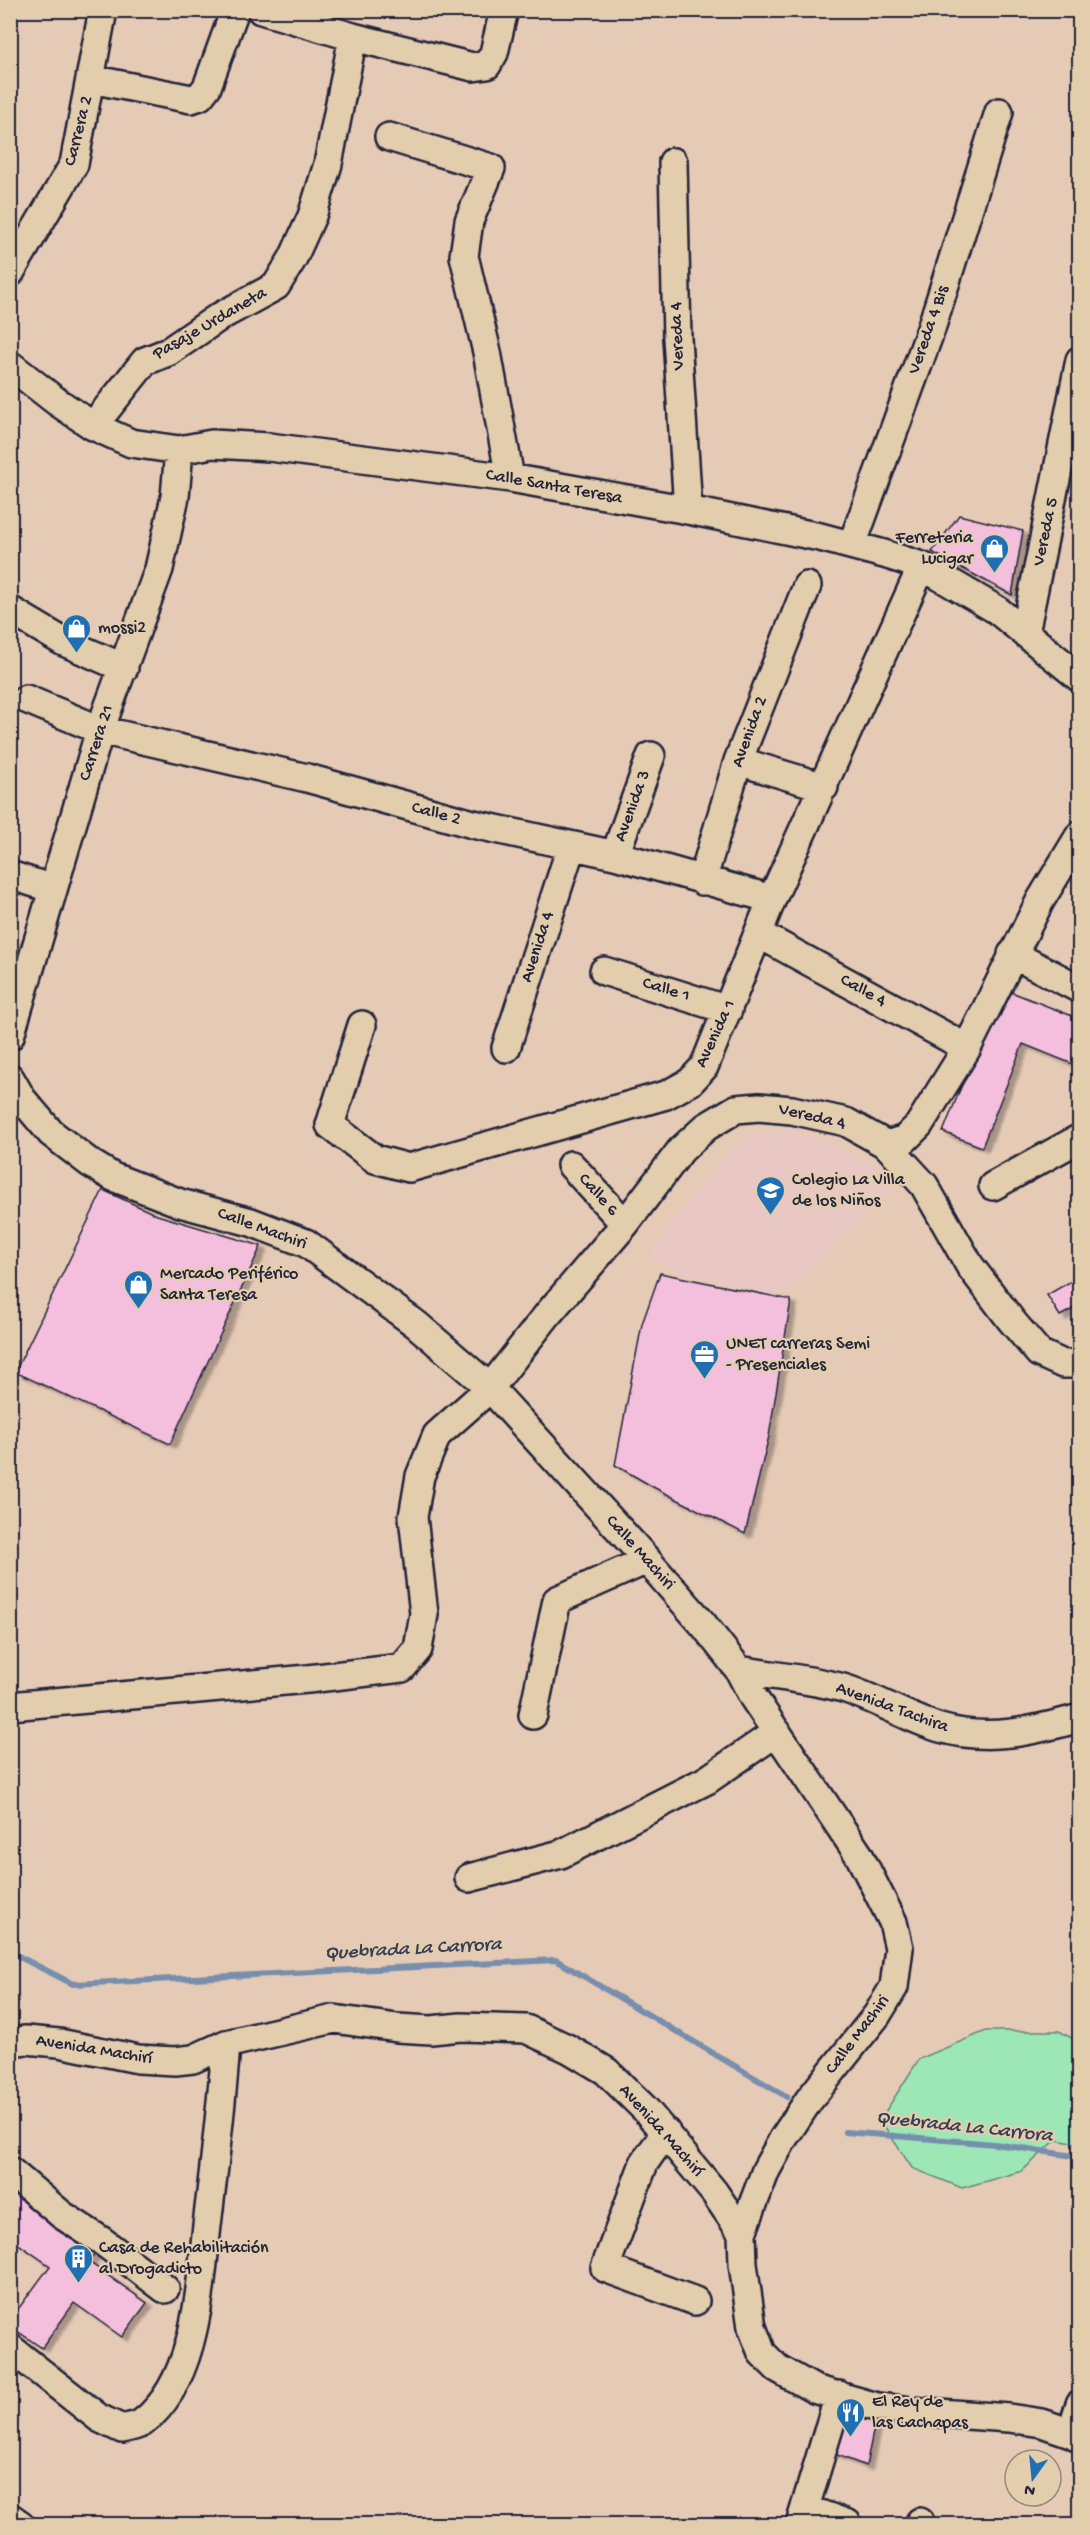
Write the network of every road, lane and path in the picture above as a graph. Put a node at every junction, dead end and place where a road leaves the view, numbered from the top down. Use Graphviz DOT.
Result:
graph roads {
  1 [pos="104,10"];
  2 [pos="235,10"];
  3 [pos="261,10"];
  4 [pos="504,10"];
  5 [pos="353,38"];
  6 [pos="91,79"];
  7 [pos="999,112"];
  8 [pos="390,137"];
  9 [pos="674,162"];
  10 [pos="10,273"];
  11 [pos="1080,360"];
  12 [pos="10,365"];
  13 [pos="93,426"];
  14 [pos="179,450"];
  15 [pos="510,478"];
  16 [pos="688,510"];
  17 [pos="852,545"];
  18 [pos="922,566"];
  19 [pos="807,586"];
  20 [pos="10,610"];
  21 [pos="1025,633"];
  22 [pos="124,668"];
  23 [pos="1080,678"];
  24 [pos="26,699"];
  25 [pos="100,730"];
  26 [pos="651,756"];
  27 [pos="738,761"];
  28 [pos="824,787"];
  29 [pos="1080,835"];
  30 [pos="571,847"];
  31 [pos="615,855"];
  32 [pos="10,875"];
  33 [pos="702,880"];
  34 [pos="53,889"];
  35 [pos="772,899"];
  36 [pos="759,934"];
  37 [pos="1012,954"];
  38 [pos="604,971"];
  39 [pos="1080,989"];
  40 [pos="728,1010"];
  41 [pos="362,1024"];
  42 [pos="10,1036"];
  43 [pos="506,1048"];
  44 [pos="967,1048"];
  45 [pos="10,1078"];
  46 [pos="1080,1138"];
  47 [pos="887,1145"];
  48 [pos="571,1165"];
  49 [pos="993,1186"];
  50 [pos="625,1224"];
  51 [pos="1080,1364"];
  52 [pos="490,1388"];
  53 [pos="647,1560"];
  54 [pos="739,1670"];
  55 [pos="10,1706"];
  56 [pos="533,1715"];
  57 [pos="1080,1718"];
  58 [pos="777,1732"];
  59 [pos="469,1878"];
  60 [pos="10,2042"];
  61 [pos="226,2044"];
  62 [pos="666,2132"];
  63 [pos="10,2171"];
  64 [pos="742,2233"];
  65 [pos="165,2289"];
  66 [pos="695,2301"];
  67 [pos="10,2348"];
  68 [pos="839,2395"];
  69 [pos="1080,2404"];
  70 [pos="1075,2436"];
  71 [pos="10,2517"];
  72 [pos="803,2517"];
  73 [pos="20,2524"];
  74 [pos="848,2524"];
  1 -- 6 [label="street, Carrera 2"];
  2 -- 6 [label="street"];
  3 -- 5 [label="street"];
  4 -- 5 [label="street"];
  5 -- 13 [label="street, Pasaje Urdaneta"];
  6 -- 10 [label="street, Carrera 2"];
  7 -- 17 [label="street, Vereda 4 Bis"];
  8 -- 15 [label="street"];
  9 -- 16 [label="street, Vereda 4"];
  11 -- 21 [label="street, Vereda 5"];
  12 -- 13 [label="street, Calle Santa Teresa"];
  13 -- 14 [label="street, Calle Santa Teresa"];
  14 -- 15 [label="street, Calle Santa Teresa"];
  14 -- 22 [label="street, Carrera 21"];
  15 -- 16 [label="street, Calle Santa Teresa"];
  16 -- 17 [label="street, Calle Santa Teresa"];
  17 -- 18 [label="street, Calle Santa Teresa"];
  18 -- 21 [label="street, Calle Santa Teresa"];
  18 -- 28 [label="street, Avenida 1"];
  19 -- 27 [label="street, Avenida 2"];
  20 -- 22 [label="street"];
  21 -- 23 [label="street, Calle Santa Teresa"];
  22 -- 25 [label="street, Carrera 21"];
  24 -- 25 [label="street, Calle 2"];
  25 -- 30 [label="street, Calle 2"];
  25 -- 34 [label="street, Carrera 21"];
  26 -- 31 [label="street, Avenida 3"];
  27 -- 28 [label="street"];
  27 -- 33 [label="street, Avenida 2"];
  28 -- 35 [label="street, Avenida 1"];
  29 -- 37 [label="street"];
  30 -- 31 [label="street, Calle 2"];
  30 -- 43 [label="street, Avenida 4"];
  31 -- 33 [label="street, Calle 2"];
  32 -- 34 [label="street"];
  33 -- 35 [label="street, Calle 2"];
  34 -- 42 [label="street, Carrera 21"];
  35 -- 36 [label="street, Avenida 1"];
  36 -- 40 [label="street, Avenida 1"];
  36 -- 44 [label="street, Calle 4"];
  37 -- 39 [label="street"];
  37 -- 44 [label="street"];
  38 -- 40 [label="street, Calle 1"];
  40 -- 41 [label="street, Avenida 1"];
  44 -- 47 [label="street"];
  45 -- 52 [label="street, Calle Machiri"];
  46 -- 49 [label="street"];
  47 -- 50 [label="street, Vereda 4"];
  47 -- 51 [label="street, Vereda 4"];
  48 -- 50 [label="street, Calle 6"];
  50 -- 52 [label="street, Vereda 4"];
  52 -- 53 [label="street, Calle Machiri"];
  52 -- 55 [label="street, Vereda 4"];
  53 -- 54 [label="street, Calle Machiri"];
  53 -- 56 [label="street"];
  54 -- 57 [label="street, Avenida Tachira"];
  54 -- 58 [label="street, Calle Machiri"];
  58 -- 59 [label="street"];
  58 -- 64 [label="street, Calle Machiri"];
  60 -- 61 [label="street, Avenida Machirí"];
  61 -- 62 [label="street, Avenida Machirí"];
  61 -- 67 [label="street"];
  62 -- 64 [label="street, Avenida Machirí"];
  62 -- 66 [label="street"];
  63 -- 65 [label="street"];
  64 -- 68 [label="street"];
  68 -- 70 [label="street"];
  68 -- 72 [label="street"];
  69 -- 70 [label="street"];
  71 -- 73 [label="street"];
  72 -- 74 [label="street"];
}
